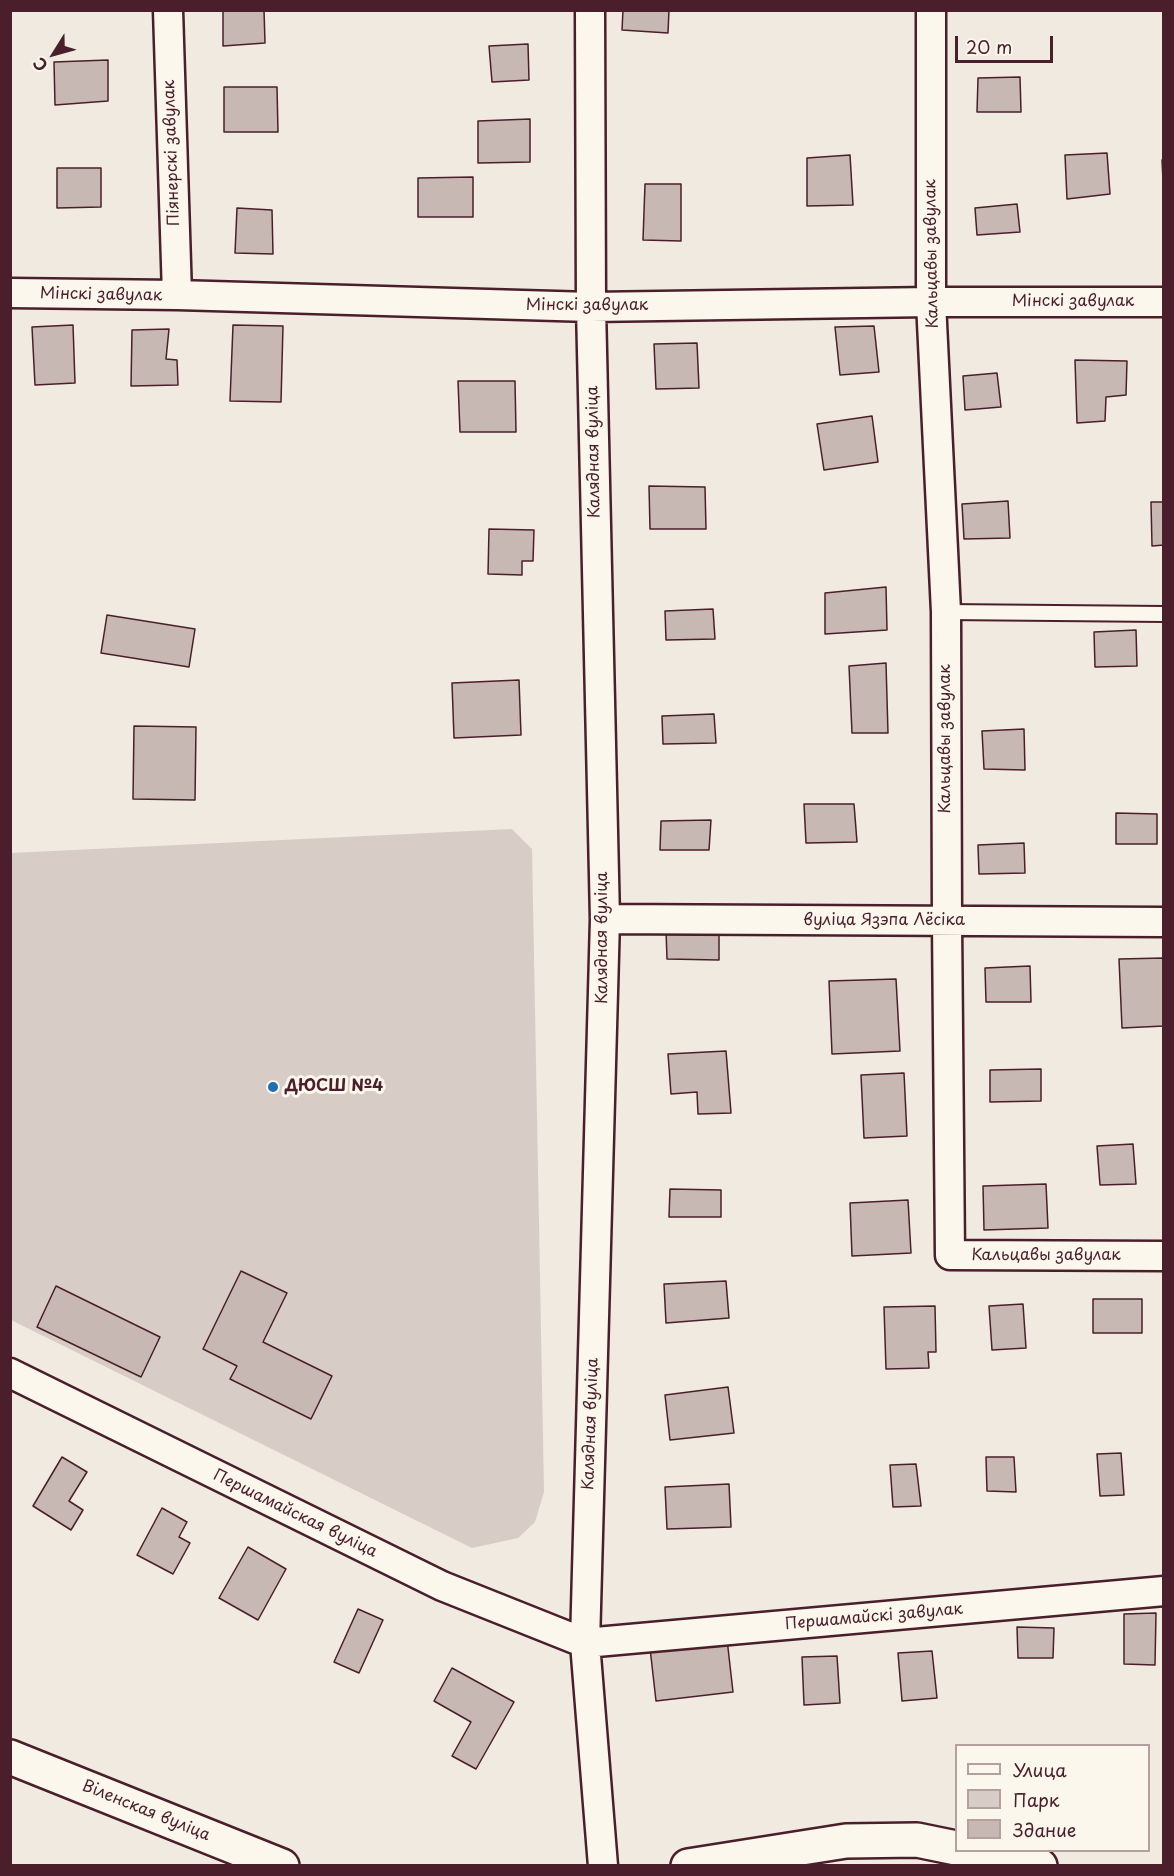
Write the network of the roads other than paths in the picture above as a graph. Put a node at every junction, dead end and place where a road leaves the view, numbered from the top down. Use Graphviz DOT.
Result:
graph roads {
  1 [pos="168,10"];
  2 [pos="590,10"];
  3 [pos="931,10"];
  4 [pos="10,293"];
  5 [pos="177,296"];
  6 [pos="931,302"];
  7 [pos="1164,302"];
  8 [pos="591,307"];
  9 [pos="946,612"];
  10 [pos="1164,614"];
  11 [pos="605,919"];
  12 [pos="947,922"];
  13 [pos="1164,922"];
  14 [pos="1164,1256"];
  15 [pos="10,1373"];
  16 [pos="1164,1591"];
  17 [pos="585,1643"];
  18 [pos="10,1757"];
  19 [pos="955,1848"];
  20 [pos="973,1852"];
  21 [pos="1028,1865"];
  22 [pos="282,1866"];
  23 [pos="603,1866"];
  24 [pos="688,1866"];
  1 -- 5 [label="street, Піянерскі завулак"];
  2 -- 8 [label="street, Калядная вуліца"];
  3 -- 6 [label="street, Кальцавы завулак"];
  4 -- 5 [label="street, Мінскі завулак"];
  5 -- 8 [label="street, Мінскі завулак"];
  6 -- 7 [label="street, Мінскі завулак"];
  6 -- 8 [label="street, Мінскі завулак"];
  6 -- 9 [label="street, Кальцавы завулак"];
  8 -- 11 [label="street, Калядная вуліца"];
  9 -- 10 [label="lane"];
  9 -- 12 [label="street, Кальцавы завулак"];
  11 -- 12 [label="street, вуліца Язэпа Лёсіка"];
  11 -- 17 [label="street, Калядная вуліца"];
  12 -- 13 [label="street, вуліца Язэпа Лёсіка"];
  12 -- 14 [label="street, Кальцавы завулак"];
  15 -- 17 [label="street, Першамайская вуліца"];
  16 -- 17 [label="street, Першамайскі завулак"];
  17 -- 23 [label="street, Калядная вуліца"];
  18 -- 22 [label="main road, Віленская вуліца"];
  19 -- 24 [label="main road"];
  20 -- 21 [label="main road"];
}
